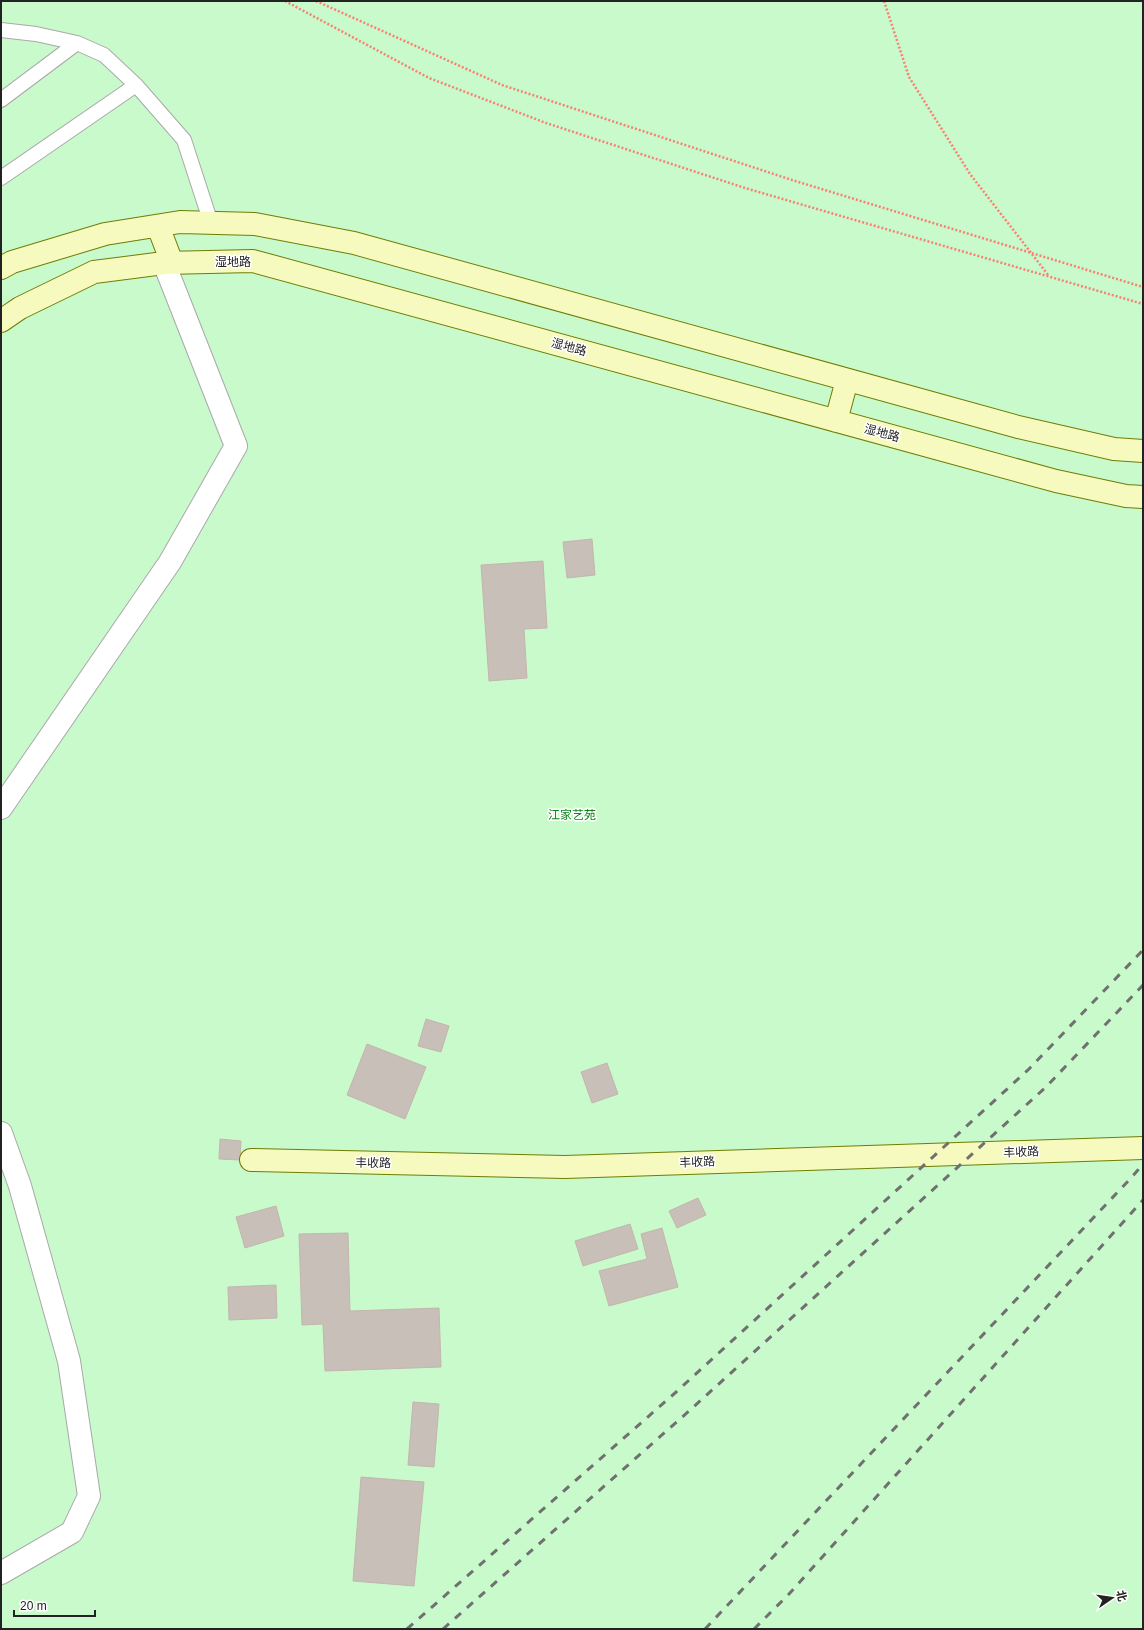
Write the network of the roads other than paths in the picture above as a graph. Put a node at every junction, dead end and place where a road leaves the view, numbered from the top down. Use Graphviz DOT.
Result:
graph roads {
  1 [pos="1,30"];
  2 [pos="77,43"];
  3 [pos="136,85"];
  4 [pos="1,100"];
  5 [pos="1,178"];
  6 [pos="211,223"];
  7 [pos="158,226"];
  8 [pos="168,263"];
  9 [pos="1,268"];
  10 [pos="1,321"];
  11 [pos="847,380"];
  12 [pos="836,421"];
  13 [pos="1143,451"];
  14 [pos="1143,497"];
  15 [pos="1,808"];
  16 [pos="1,1133"];
  17 [pos="1143,1148"];
  18 [pos="251,1160"];
  19 [pos="1,1573"];
  1 -- 2 [label="lane"];
  2 -- 3 [label="lane"];
  2 -- 4 [label="lane"];
  3 -- 5 [label="lane"];
  3 -- 6 [label="lane"];
  6 -- 7 [label="street"];
  6 -- 11 [label="street"];
  7 -- 8 [label="street"];
  7 -- 9 [label="street"];
  8 -- 10 [label="street, 湿地路"];
  8 -- 12 [label="street, 湿地路"];
  8 -- 15 [label="street"];
  11 -- 12 [label="street"];
  11 -- 13 [label="street"];
  12 -- 14 [label="street, 湿地路"];
  16 -- 19 [label="street"];
  17 -- 18 [label="street, 丰收路"];
}
